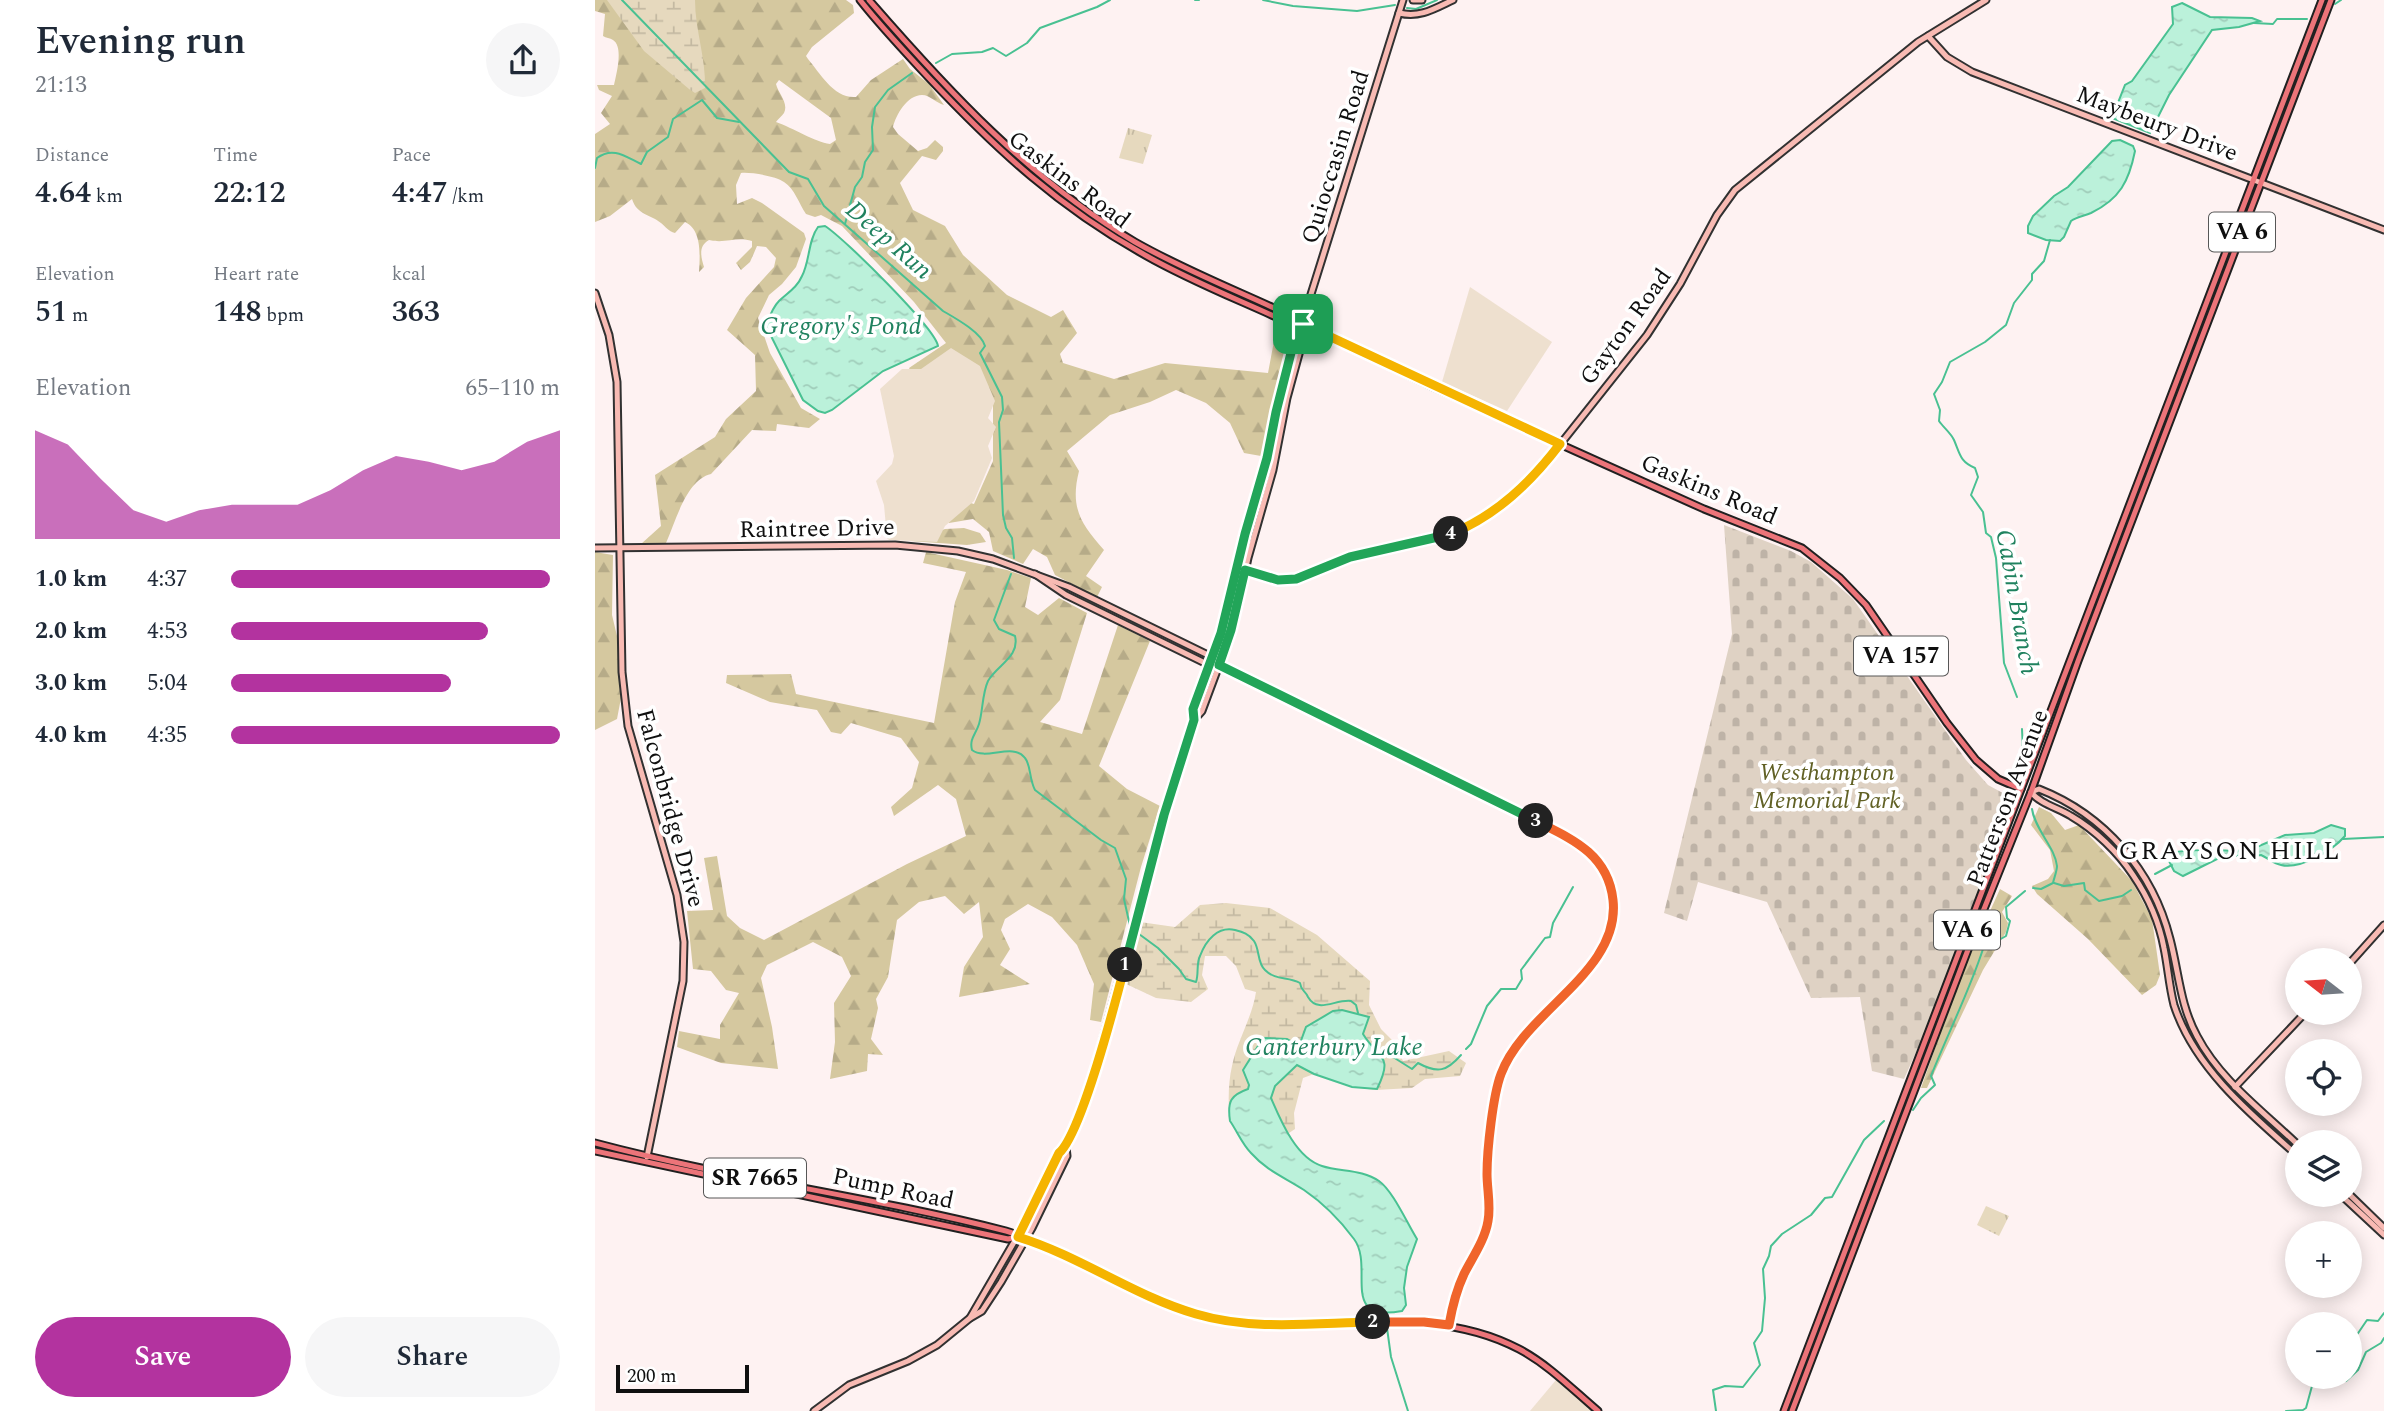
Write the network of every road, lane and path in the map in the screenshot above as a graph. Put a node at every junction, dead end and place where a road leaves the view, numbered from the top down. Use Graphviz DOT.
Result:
graph roads {
  1 [pos="860,0"];
  2 [pos="869,0"];
  3 [pos="1403,0"];
  4 [pos="1413,0"];
  5 [pos="1422,0"];
  6 [pos="1453,0"];
  7 [pos="1986,0"];
  8 [pos="2322,0"];
  9 [pos="2331,0"];
  10 [pos="1399,13"];
  11 [pos="1928,36"];
  12 [pos="2253,180"];
  13 [pos="2260,183"];
  14 [pos="2384,230"];
  15 [pos="595,293"];
  16 [pos="1303,324"];
  17 [pos="1560,444"];
  18 [pos="595,548"];
  19 [pos="619,548"];
  20 [pos="1237,568"];
  21 [pos="1245,570"];
  22 [pos="1211,661"];
  23 [pos="1219,665"];
  24 [pos="1194,720"];
  25 [pos="2021,789"];
  26 [pos="2031,792"];
  27 [pos="2384,925"];
  28 [pos="2363,948"];
  29 [pos="2293,1026"];
  30 [pos="2236,1086"];
  31 [pos="2230,1092"];
  32 [pos="2285,1133"];
  33 [pos="595,1143"];
  34 [pos="2285,1144"];
  35 [pos="1066,1147"];
  36 [pos="595,1151"];
  37 [pos="647,1155"];
  38 [pos="645,1163"];
  39 [pos="2354,1207"];
  40 [pos="2362,1207"];
  41 [pos="2384,1228"];
  42 [pos="2384,1235"];
  43 [pos="1018,1237"];
  44 [pos="1025,1240"];
  45 [pos="970,1318"];
  46 [pos="1449,1325"];
  47 [pos="814,1411"];
  48 [pos="1598,1411"];
  49 [pos="1784,1411"];
  50 [pos="1792,1411"];
  1 -- 16 [label="main road, Gaskins Road"];
  2 -- 16 [label="main road, Gaskins Road"];
  3 -- 10 [label="street, Quioccasin Road"];
  4 -- 5 [label="street"];
  6 -- 10 [label="street"];
  7 -- 11 [label="street, Gayton Road"];
  8 -- 12 [label="main road, Patterson Avenue / VA 6"];
  9 -- 13 [label="main road, Patterson Avenue / VA 6"];
  10 -- 16 [label="street, Quioccasin Road"];
  11 -- 12 [label="street, Maybeury Drive"];
  11 -- 17 [label="street, Gayton Road"];
  12 -- 13 [label="street, Maybeury Drive"];
  12 -- 25 [label="main road, Patterson Avenue / VA 6"];
  13 -- 14 [label="street, Maybeury Drive"];
  13 -- 26 [label="main road, Patterson Avenue / VA 6"];
  15 -- 19 [label="street, Falconbridge Drive"];
  16 -- 17 [label="main road, Gaskins Road / VA 157"];
  16 -- 20 [label="street, Quioccasin Road"];
  16 -- 21 [label="street, Quioccasin Road"];
  17 -- 21 [label="street, Gayton Road"];
  17 -- 25 [label="main road, Gaskins Road / VA 157"];
  18 -- 19 [label="street, Raintree Drive"];
  19 -- 22 [label="street, Raintree Drive"];
  19 -- 37 [label="street, Falconbridge Drive"];
  20 -- 21 [label="street, Gayton Road"];
  20 -- 22 [label="street"];
  21 -- 23 [label="street"];
  22 -- 23 [label="street, Raintree Drive"];
  22 -- 24 [label="street"];
  23 -- 24 [label="street"];
  23 -- 46 [label="street, Raintree Drive"];
  24 -- 35 [label="street"];
  25 -- 26 [label="main road, VA 157"];
  25 -- 49 [label="main road, Patterson Avenue / VA 6"];
  26 -- 30 [label="street"];
  26 -- 31 [label="street"];
  26 -- 50 [label="main road, Patterson Avenue / VA 6"];
  27 -- 28 [label="street"];
  29 -- 30 [label="street"];
  30 -- 31 [label="street"];
  30 -- 32 [label="street"];
  31 -- 34 [label="street"];
  33 -- 37 [label="main road, Pump Road / SR 7665"];
  35 -- 43 [label="street"];
  35 -- 44 [label="street"];
  36 -- 38 [label="main road, Pump Road / SR 7665"];
  37 -- 38 [label="street, Falconbridge Drive"];
  37 -- 43 [label="main road, Pump Road / SR 7665"];
  38 -- 43 [label="main road, Pump Road / SR 7665"];
  39 -- 42 [label="street"];
  40 -- 41 [label="street"];
  43 -- 44 [label="main road, Pump Road / SR 7665"];
  43 -- 45 [label="street"];
  44 -- 45 [label="street"];
  44 -- 46 [label="main road, Pump Road / SR 7665"];
  45 -- 47 [label="street"];
  46 -- 48 [label="main road, Pump Road / SR 7665"];
}
